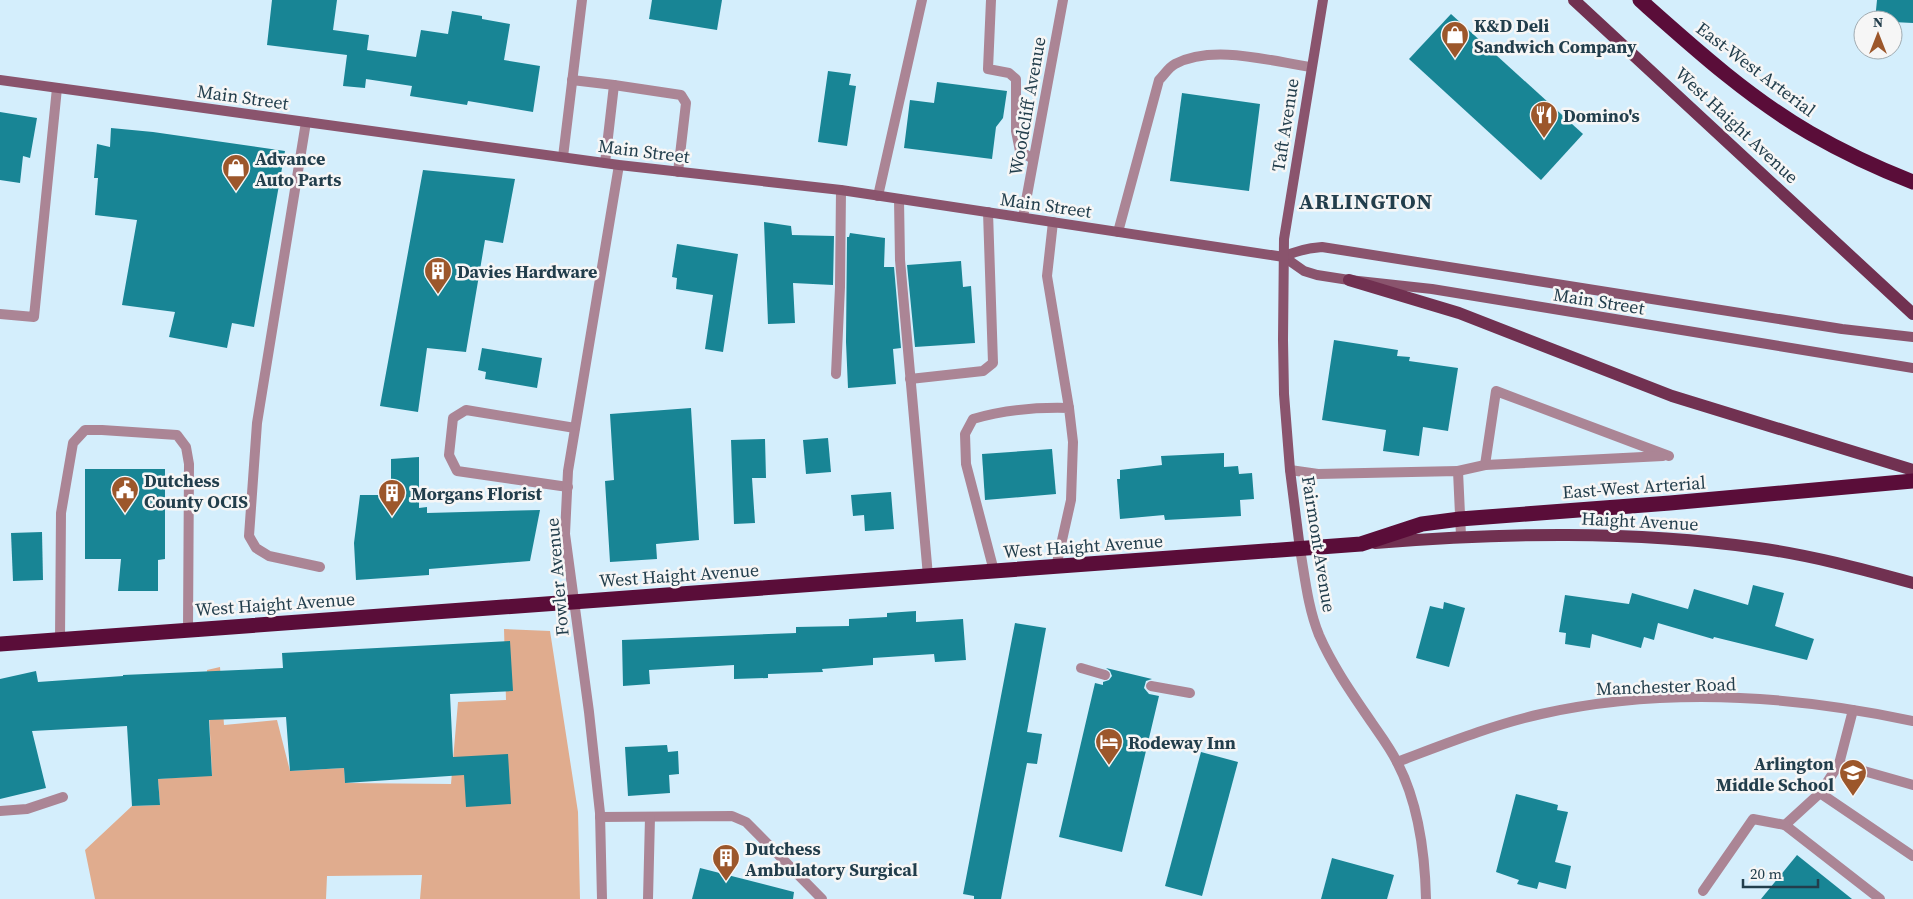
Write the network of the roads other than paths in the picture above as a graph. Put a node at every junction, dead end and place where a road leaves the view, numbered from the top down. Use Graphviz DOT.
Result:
graph roads {
  1 [pos="582,0"];
  2 [pos="922,0"];
  3 [pos="992,0"];
  4 [pos="1062,0"];
  5 [pos="1323,0"];
  6 [pos="1574,0"];
  7 [pos="1640,0"];
  8 [pos="1312,66"];
  9 [pos="0,80"];
  10 [pos="572,80"];
  11 [pos="614,85"];
  12 [pos="57,88"];
  13 [pos="306,122"];
  14 [pos="563,157"];
  15 [pos="1034,159"];
  16 [pos="605,163"];
  17 [pos="619,165"];
  18 [pos="678,172"];
  19 [pos="1913,182"];
  20 [pos="841,190"];
  21 [pos="878,196"];
  22 [pos="899,199"];
  23 [pos="988,212"];
  24 [pos="1023,217"];
  25 [pos="1053,222"];
  26 [pos="1118,232"];
  27 [pos="1284,257"];
  28 [pos="1349,280"];
  29 [pos="0,314"];
  30 [pos="1913,314"];
  31 [pos="1913,337"];
  32 [pos="1913,368"];
  33 [pos="836,374"];
  34 [pos="910,379"];
  35 [pos="1069,408"];
  36 [pos="575,428"];
  37 [pos="1485,465"];
  38 [pos="1290,470"];
  39 [pos="1913,470"];
  40 [pos="1458,471"];
  41 [pos="1913,481"];
  42 [pos="568,487"];
  43 [pos="1460,519"];
  44 [pos="1462,536"];
  45 [pos="1360,544"];
  46 [pos="1300,549"];
  47 [pos="320,567"];
  48 [pos="1056,567"];
  49 [pos="994,571"];
  50 [pos="928,576"];
  51 [pos="1913,583"];
  52 [pos="574,602"];
  53 [pos="188,629"];
  54 [pos="60,639"];
  55 [pos="0,644"];
  56 [pos="1081,668"];
  57 [pos="1105,675"];
  58 [pos="1151,686"];
  59 [pos="1190,693"];
  60 [pos="1853,710"];
  61 [pos="1913,721"];
  62 [pos="1397,762"];
  63 [pos="1839,764"];
  64 [pos="1913,786"];
  65 [pos="1820,793"];
  66 [pos="64,797"];
  67 [pos="0,811"];
  68 [pos="600,817"];
  69 [pos="650,817"];
  70 [pos="1786,825"];
  71 [pos="1913,856"];
  72 [pos="1703,891"];
  73 [pos="602,899"];
  74 [pos="648,899"];
  75 [pos="822,899"];
  76 [pos="1426,899"];
  77 [pos="1880,899"];
  1 -- 10 [label="street"];
  2 -- 21 [label="street"];
  3 -- 15 [label="street"];
  4 -- 15 [label="street, Woodcliff Avenue"];
  5 -- 8 [label="street, Taft Avenue"];
  6 -- 30 [label="main road, West Haight Avenue"];
  7 -- 19 [label="highway, East-West Arterial"];
  8 -- 26 [label="street"];
  8 -- 27 [label="street, Taft Avenue"];
  9 -- 12 [label="street, Main Street"];
  10 -- 11 [label="street"];
  10 -- 14 [label="street"];
  11 -- 16 [label="street"];
  11 -- 18 [label="street"];
  12 -- 13 [label="street, Main Street"];
  12 -- 29 [label="street"];
  13 -- 14 [label="street, Main Street"];
  13 -- 47 [label="street"];
  14 -- 16 [label="street, Main Street"];
  15 -- 24 [label="street, Woodcliff Avenue"];
  16 -- 17 [label="street, Main Street"];
  17 -- 18 [label="street, Main Street"];
  17 -- 36 [label="street, Fowler Avenue"];
  18 -- 20 [label="street, Main Street"];
  20 -- 21 [label="street, Main Street"];
  20 -- 33 [label="street"];
  21 -- 22 [label="street, Main Street"];
  22 -- 23 [label="street, Main Street"];
  22 -- 34 [label="street"];
  23 -- 24 [label="street, Main Street"];
  23 -- 34 [label="street"];
  24 -- 25 [label="street, Main Street"];
  25 -- 26 [label="street, Main Street"];
  25 -- 35 [label="street"];
  26 -- 27 [label="street, Main Street"];
  27 -- 28 [label="street, Main Street"];
  27 -- 31 [label="street, Main Street"];
  27 -- 38 [label="street, Fairmont Avenue"];
  28 -- 32 [label="street, Main Street"];
  28 -- 39 [label="main road"];
  34 -- 50 [label="street"];
  35 -- 48 [label="street"];
  35 -- 49 [label="street"];
  36 -- 42 [label="street, Fowler Avenue"];
  36 -- 42 [label="street"];
  37 -- 37 [label="street"];
  37 -- 40 [label="street"];
  38 -- 40 [label="street"];
  38 -- 46 [label="street, Fairmont Avenue"];
  40 -- 43 [label="street"];
  41 -- 43 [label="highway, East-West Arterial"];
  42 -- 52 [label="street, Fowler Avenue"];
  43 -- 44 [label="street"];
  43 -- 45 [label="highway, East-West Arterial"];
  44 -- 45 [label="main road, Haight Avenue"];
  44 -- 51 [label="main road, Haight Avenue"];
  45 -- 46 [label="highway, West Haight Avenue"];
  46 -- 48 [label="highway, West Haight Avenue"];
  46 -- 62 [label="street, Fairmont Avenue"];
  48 -- 49 [label="highway, West Haight Avenue"];
  49 -- 50 [label="highway, West Haight Avenue"];
  50 -- 52 [label="highway, West Haight Avenue"];
  52 -- 53 [label="highway, West Haight Avenue"];
  52 -- 68 [label="street, Fowler Avenue"];
  53 -- 54 [label="highway, West Haight Avenue"];
  53 -- 54 [label="street"];
  54 -- 55 [label="highway, West Haight Avenue"];
  56 -- 57 [label="street"];
  58 -- 59 [label="street"];
  60 -- 61 [label="street, Manchester Road"];
  60 -- 62 [label="street, Manchester Road"];
  60 -- 63 [label="street"];
  62 -- 76 [label="street, Fairmont Avenue"];
  63 -- 64 [label="street"];
  63 -- 65 [label="street"];
  65 -- 70 [label="street"];
  65 -- 71 [label="street"];
  66 -- 67 [label="street"];
  68 -- 69 [label="street"];
  68 -- 73 [label="street, Fowler Avenue"];
  69 -- 74 [label="street"];
  69 -- 75 [label="street"];
  70 -- 72 [label="street"];
  70 -- 77 [label="street"];
}
